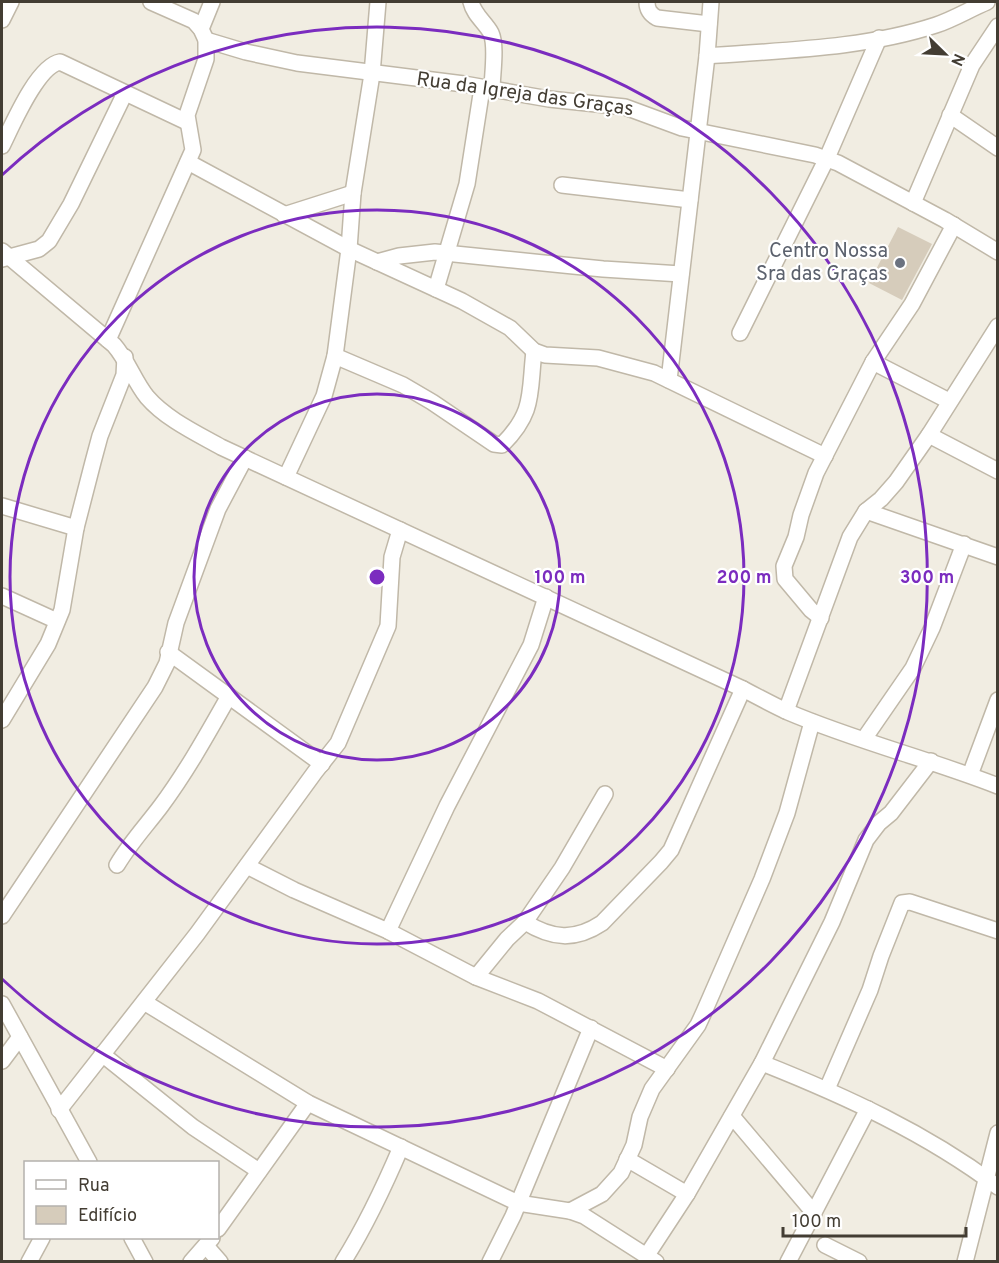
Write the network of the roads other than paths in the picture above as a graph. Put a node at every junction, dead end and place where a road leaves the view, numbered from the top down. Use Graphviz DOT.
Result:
graph roads {
  1 [pos="11,2"];
  2 [pos="151,2"];
  3 [pos="212,2"];
  4 [pos="378,2"];
  5 [pos="471,2"];
  6 [pos="647,2"];
  7 [pos="711,2"];
  8 [pos="987,2"];
  9 [pos="2,20"];
  10 [pos="709,24"];
  11 [pos="998,26"];
  12 [pos="203,34"];
  13 [pos="879,38"];
  14 [pos="707,56"];
  15 [pos="372,74"];
  16 [pos="487,89"];
  17 [pos="125,93"];
  18 [pos="950,115"];
  19 [pos="187,122"];
  20 [pos="698,131"];
  21 [pos="2,146"];
  22 [pos="998,148"];
  23 [pos="827,158"];
  24 [pos="188,162"];
  25 [pos="562,185"];
  26 [pos="353,193"];
  27 [pos="690,201"];
  28 [pos="913,203"];
  29 [pos="284,215"];
  30 [pos="954,225"];
  31 [pos="349,249"];
  32 [pos="998,252"];
  33 [pos="447,253"];
  34 [pos="4,256"];
  35 [pos="377,262"];
  36 [pos="681,274"];
  37 [pos="436,289"];
  38 [pos="998,326"];
  39 [pos="740,333"];
  40 [pos="108,340"];
  41 [pos="534,351"];
  42 [pos="335,356"];
  43 [pos="125,357"];
  44 [pos="873,362"];
  45 [pos="669,380"];
  46 [pos="949,401"];
  47 [pos="929,435"];
  48 [pos="825,456"];
  49 [pos="245,458"];
  50 [pos="998,471"];
  51 [pos="286,477"];
  52 [pos="2,506"];
  53 [pos="866,511"];
  54 [pos="76,528"];
  55 [pos="400,530"];
  56 [pos="964,544"];
  57 [pos="998,556"];
  58 [pos="546,597"];
  59 [pos="3,601"];
  60 [pos="821,618"];
  61 [pos="57,621"];
  62 [pos="168,652"];
  63 [pos="743,689"];
  64 [pos="229,696"];
  65 [pos="998,700"];
  66 [pos="786,711"];
  67 [pos="2,720"];
  68 [pos="812,722"];
  69 [pos="864,739"];
  70 [pos="931,761"];
  71 [pos="322,764"];
  72 [pos="970,775"];
  73 [pos="998,786"];
  74 [pos="604,794"];
  75 [pos="117,865"];
  76 [pos="247,866"];
  77 [pos="2,916"];
  78 [pos="525,922"];
  79 [pos="388,931"];
  80 [pos="998,931"];
  81 [pos="476,977"];
  82 [pos="144,1002"];
  83 [pos="2,1004"];
  84 [pos="591,1028"];
  85 [pos="20,1037"];
  86 [pos="102,1054"];
  87 [pos="2,1061"];
  88 [pos="762,1063"];
  89 [pos="667,1069"];
  90 [pos="827,1089"];
  91 [pos="308,1103"];
  92 [pos="868,1109"];
  93 [pos="59,1110"];
  94 [pos="732,1116"];
  95 [pos="998,1133"];
  96 [pos="401,1147"];
  97 [pos="627,1159"];
  98 [pos="87,1161"];
  99 [pos="259,1172"];
  100 [pos="992,1183"];
  101 [pos="687,1194"];
  102 [pos="518,1203"];
  103 [pos="570,1211"];
  104 [pos="814,1213"];
  105 [pos="219,1228"];
  106 [pos="41,1239"];
  107 [pos="133,1239"];
  108 [pos="209,1242"];
  109 [pos="825,1245"];
  110 [pos="652,1258"];
  111 [pos="493,1260"];
  112 [pos="29,1262"];
  113 [pos="145,1262"];
  114 [pos="191,1262"];
  115 [pos="220,1262"];
  116 [pos="343,1262"];
  117 [pos="788,1262"];
  118 [pos="859,1262"];
  119 [pos="965,1262"];
  1 -- 9 [label="street"];
  2 -- 12 [label="street, Rua da Igreja das Graças"];
  3 -- 12 [label="street"];
  4 -- 15 [label="street"];
  5 -- 16 [label="street"];
  6 -- 10 [label="street"];
  7 -- 10 [label="street"];
  8 -- 13 [label="street"];
  10 -- 14 [label="street"];
  11 -- 18 [label="street"];
  12 -- 15 [label="street, Rua da Igreja das Graças"];
  12 -- 19 [label="street"];
  13 -- 14 [label="street"];
  13 -- 23 [label="street"];
  14 -- 20 [label="street"];
  15 -- 16 [label="street, Rua da Igreja das Graças"];
  15 -- 26 [label="street"];
  16 -- 20 [label="street, Rua da Igreja das Graças"];
  16 -- 33 [label="street"];
  17 -- 19 [label="street"];
  17 -- 21 [label="street"];
  17 -- 34 [label="street"];
  18 -- 22 [label="street"];
  18 -- 28 [label="street"];
  19 -- 24 [label="street"];
  20 -- 23 [label="street, Rua da Igreja das Graças"];
  20 -- 27 [label="street"];
  23 -- 28 [label="street, Rua da Igreja das Graças"];
  23 -- 39 [label="street"];
  24 -- 29 [label="street"];
  24 -- 40 [label="street"];
  25 -- 27 [label="street"];
  26 -- 29 [label="street"];
  26 -- 31 [label="street"];
  27 -- 36 [label="street"];
  28 -- 30 [label="street, Rua da Igreja das Graças"];
  29 -- 31 [label="street"];
  30 -- 32 [label="street, Rua da Igreja das Graças"];
  30 -- 44 [label="street"];
  31 -- 35 [label="street"];
  31 -- 42 [label="street"];
  33 -- 35 [label="street"];
  33 -- 36 [label="street"];
  33 -- 37 [label="street"];
  34 -- 40 [label="street"];
  35 -- 37 [label="street"];
  36 -- 45 [label="street"];
  37 -- 41 [label="street"];
  38 -- 46 [label="street"];
  40 -- 43 [label="street"];
  41 -- 42 [label="street"];
  41 -- 45 [label="street"];
  42 -- 51 [label="street"];
  43 -- 49 [label="street"];
  43 -- 54 [label="street"];
  44 -- 46 [label="street"];
  44 -- 48 [label="street"];
  45 -- 48 [label="street"];
  46 -- 47 [label="street"];
  47 -- 50 [label="street"];
  47 -- 53 [label="street"];
  48 -- 60 [label="street"];
  49 -- 51 [label="street"];
  49 -- 62 [label="street"];
  51 -- 55 [label="street"];
  52 -- 54 [label="street"];
  53 -- 56 [label="street"];
  53 -- 60 [label="street"];
  54 -- 61 [label="street"];
  55 -- 58 [label="street"];
  55 -- 71 [label="street"];
  56 -- 57 [label="street"];
  56 -- 69 [label="street"];
  58 -- 63 [label="street"];
  58 -- 79 [label="street"];
  59 -- 61 [label="street"];
  60 -- 66 [label="street"];
  61 -- 67 [label="street"];
  62 -- 64 [label="street"];
  62 -- 77 [label="street"];
  63 -- 66 [label="street"];
  63 -- 78 [label="street"];
  64 -- 71 [label="street"];
  64 -- 75 [label="street"];
  65 -- 72 [label="street"];
  66 -- 68 [label="street"];
  68 -- 69 [label="street"];
  68 -- 89 [label="street"];
  69 -- 70 [label="street"];
  70 -- 72 [label="street"];
  70 -- 88 [label="street"];
  71 -- 76 [label="street"];
  72 -- 73 [label="street"];
  74 -- 78 [label="street"];
  76 -- 79 [label="street"];
  76 -- 82 [label="street"];
  78 -- 81 [label="street"];
  79 -- 81 [label="street"];
  80 -- 90 [label="street"];
  81 -- 84 [label="street"];
  82 -- 86 [label="street"];
  82 -- 91 [label="street"];
  83 -- 85 [label="street"];
  84 -- 89 [label="street"];
  84 -- 102 [label="street"];
  85 -- 87 [label="street"];
  85 -- 93 [label="street"];
  86 -- 93 [label="street"];
  86 -- 99 [label="street"];
  88 -- 90 [label="street"];
  88 -- 94 [label="street"];
  89 -- 97 [label="street"];
  90 -- 92 [label="street"];
  91 -- 96 [label="street"];
  91 -- 99 [label="street"];
  92 -- 100 [label="street"];
  92 -- 104 [label="street"];
  93 -- 98 [label="street"];
  94 -- 101 [label="street"];
  94 -- 104 [label="street"];
  95 -- 100 [label="street"];
  96 -- 102 [label="street"];
  96 -- 116 [label="street"];
  97 -- 101 [label="street"];
  97 -- 103 [label="street"];
  99 -- 105 [label="street"];
  100 -- 119 [label="street"];
  101 -- 110 [label="street"];
  102 -- 103 [label="street"];
  102 -- 111 [label="street"];
  103 -- 110 [label="street"];
  104 -- 117 [label="street"];
  106 -- 112 [label="street"];
  107 -- 113 [label="street"];
  108 -- 114 [label="street"];
  108 -- 115 [label="street"];
  109 -- 118 [label="street"];
}
